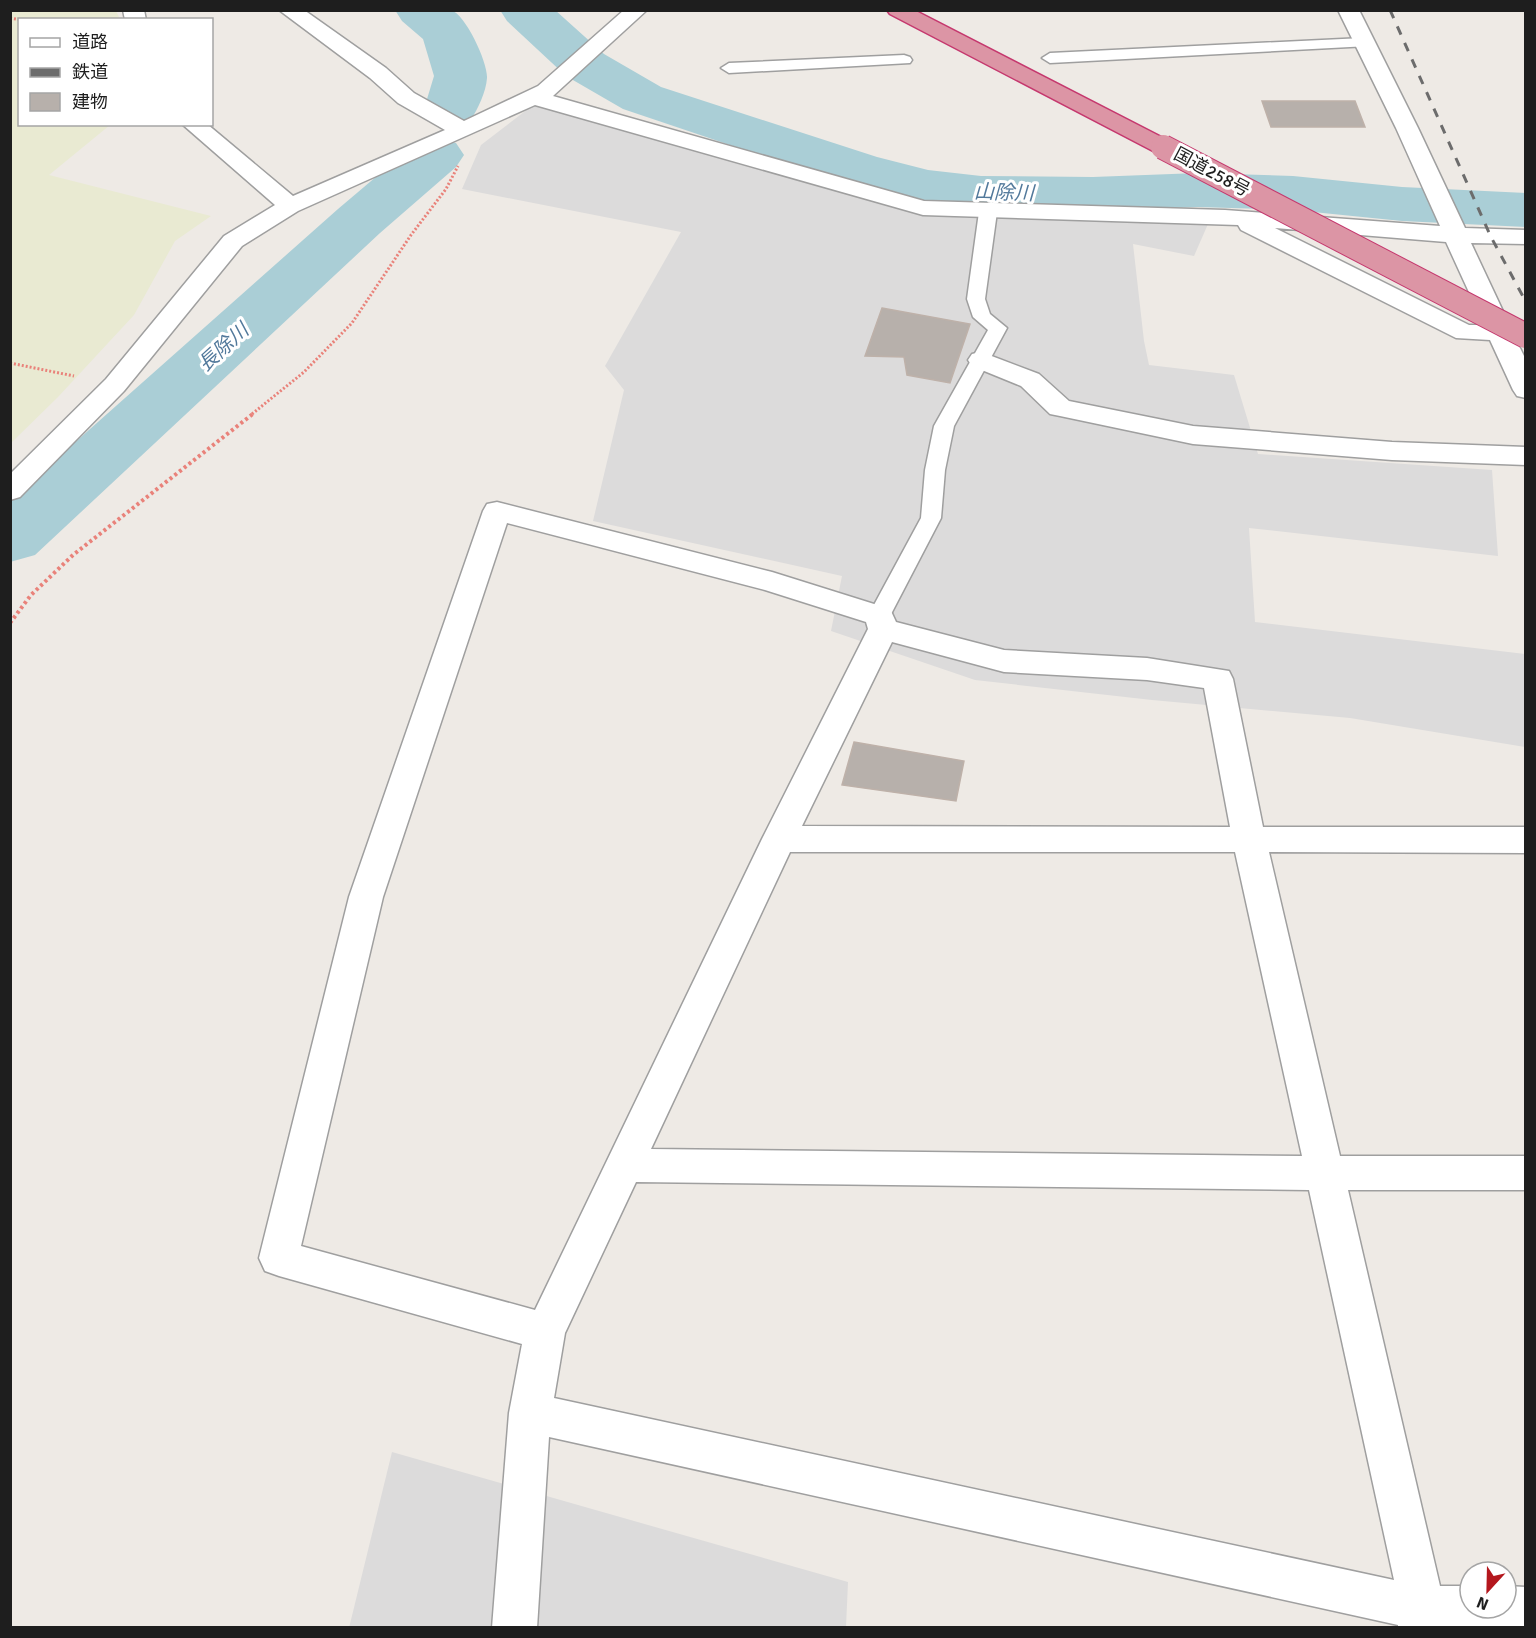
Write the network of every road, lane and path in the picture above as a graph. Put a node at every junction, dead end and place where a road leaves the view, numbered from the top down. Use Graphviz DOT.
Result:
graph roads {
  1 [pos="288,10"];
  2 [pos="637,10"];
  3 [pos="897,10"];
  4 [pos="1348,10"];
  5 [pos="1363,43"];
  6 [pos="1050,58"];
  7 [pos="904,60"];
  8 [pos="729,68"];
  9 [pos="538,94"];
  10 [pos="195,126"];
  11 [pos="462,130"];
  12 [pos="290,206"];
  13 [pos="988,212"];
  14 [pos="1446,215"];
  15 [pos="1235,218"];
  16 [pos="1526,237"];
  17 [pos="1498,332"];
  18 [pos="1526,334"];
  19 [pos="981,360"];
  20 [pos="10,363"];
  21 [pos="115,385"];
  22 [pos="1526,390"];
  23 [pos="1526,456"];
  24 [pos="10,491"];
  25 [pos="10,623"];
  26 [pos="881,623"];
  27 [pos="779,839"];
  28 [pos="1249,839"];
  29 [pos="1526,840"];
  30 [pos="626,1165"];
  31 [pos="1325,1173"];
  32 [pos="1526,1173"];
  33 [pos="545,1332"];
  34 [pos="530,1413"];
  35 [pos="1526,1609"];
  36 [pos="1422,1618"];
  37 [pos="514,1628"];
  1 -- 11 [label="street"];
  2 -- 9 [label="street"];
  3 -- 18 [label="highway, 国道258号, bridge"];
  4 -- 5 [label="street"];
  5 -- 6 [label="lane"];
  5 -- 14 [label="street"];
  7 -- 8 [label="lane"];
  9 -- 11 [label="street"];
  9 -- 13 [label="street"];
  10 -- 12 [label="street"];
  11 -- 12 [label="street"];
  11 -- 25 [label="path"];
  12 -- 21 [label="street"];
  13 -- 15 [label="street"];
  13 -- 19 [label="lane"];
  14 -- 15 [label="street"];
  14 -- 16 [label="street"];
  14 -- 17 [label="street"];
  15 -- 17 [label="street"];
  17 -- 18 [label="street"];
  17 -- 22 [label="street"];
  19 -- 23 [label="street"];
  19 -- 26 [label="lane"];
  20 -- 21 [label="path"];
  21 -- 24 [label="street"];
  26 -- 27 [label="street"];
  26 -- 28 [label="street"];
  26 -- 33 [label="street"];
  27 -- 28 [label="street"];
  27 -- 30 [label="street"];
  28 -- 29 [label="street"];
  28 -- 31 [label="street"];
  30 -- 31 [label="street"];
  30 -- 33 [label="street"];
  31 -- 32 [label="street"];
  31 -- 36 [label="street"];
  33 -- 34 [label="street"];
  34 -- 36 [label="street"];
  34 -- 37 [label="street"];
  35 -- 36 [label="street"];
}
